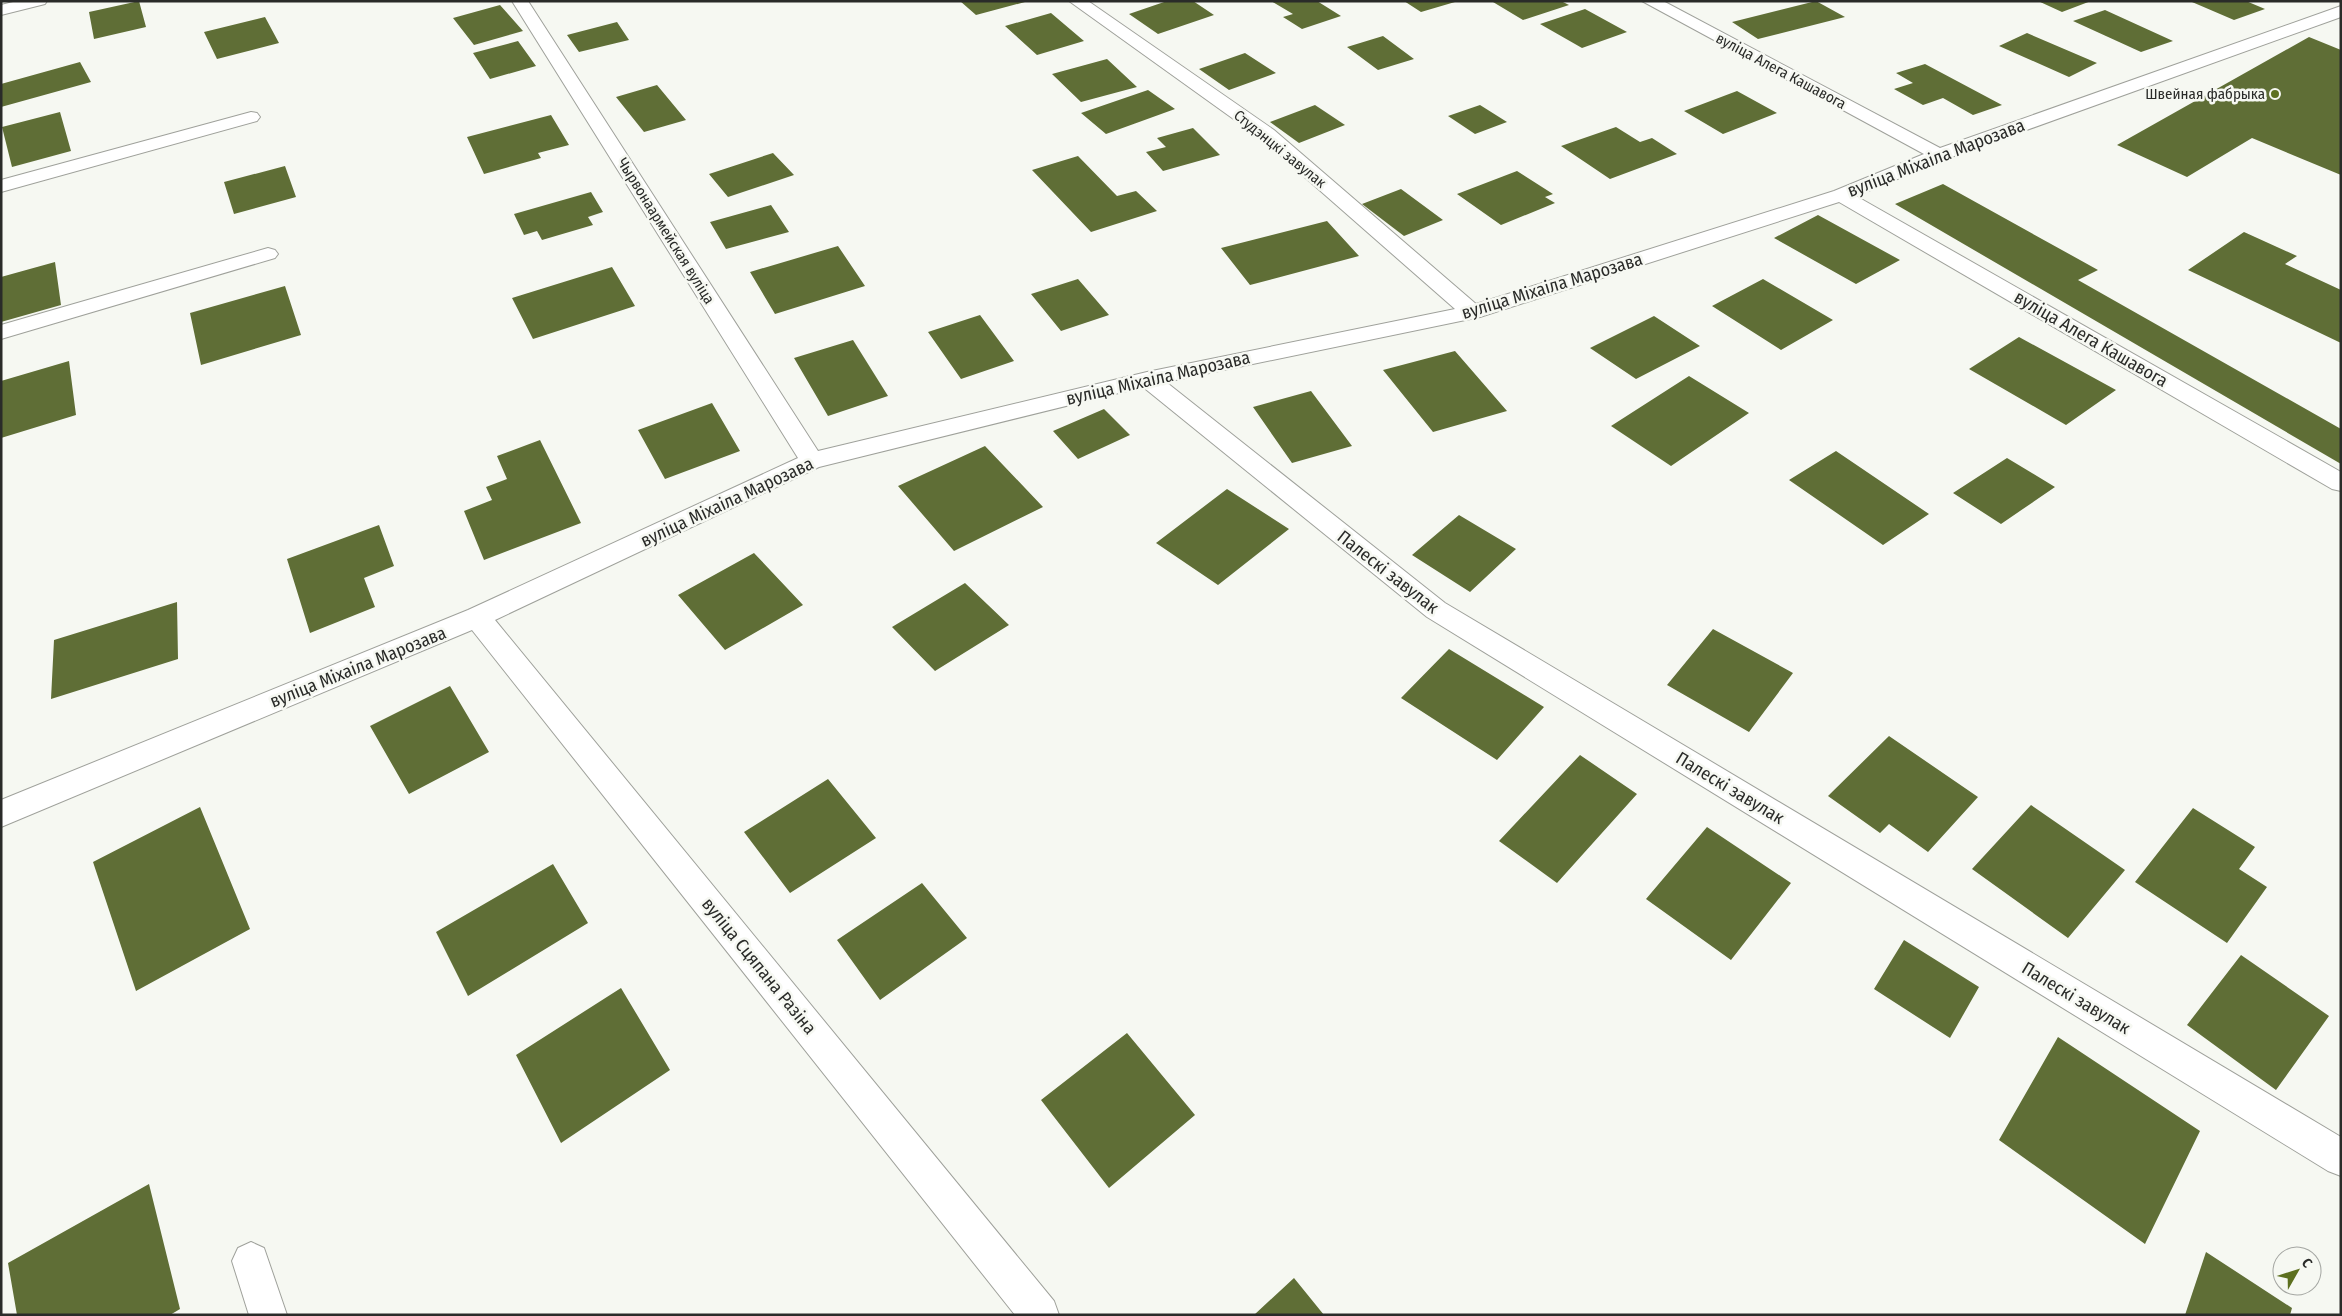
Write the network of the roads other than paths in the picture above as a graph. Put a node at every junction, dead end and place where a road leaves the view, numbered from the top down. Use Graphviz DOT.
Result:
graph roads {
  1 [pos="39,1"];
  2 [pos="520,1"];
  3 [pos="1078,1"];
  4 [pos="1650,1"];
  5 [pos="2314,1"];
  6 [pos="1,10"];
  7 [pos="2340,11"];
  8 [pos="251,118"];
  9 [pos="1940,155"];
  10 [pos="1,186"];
  11 [pos="1841,195"];
  12 [pos="268,254"];
  13 [pos="1472,312"];
  14 [pos="1,332"];
  15 [pos="1147,379"];
  16 [pos="812,461"];
  17 [pos="2341,483"];
  18 [pos="477,617"];
  19 [pos="1,814"];
  20 [pos="2341,1158"];
  21 [pos="251,1261"];
  22 [pos="268,1315"];
  23 [pos="1040,1315"];
  1 -- 6 [label="street"];
  2 -- 16 [label="street, Чырвонаармейская вуліца"];
  3 -- 13 [label="street, Студэнцкі завулак"];
  4 -- 9 [label="street, вуліца Алега Кашавога"];
  5 -- 7 [label="street"];
  7 -- 9 [label="street, вуліца Міхаіла Марозава"];
  8 -- 10 [label="street"];
  9 -- 11 [label="street, вуліца Міхаіла Марозава"];
  11 -- 13 [label="street, вуліца Міхаіла Марозава"];
  11 -- 17 [label="street, вуліца Алега Кашавога"];
  12 -- 14 [label="street"];
  13 -- 15 [label="street, вуліца Міхаіла Марозава"];
  15 -- 16 [label="street, вуліца Міхаіла Марозава"];
  15 -- 20 [label="street, Палескі завулак"];
  16 -- 18 [label="street, вуліца Міхаіла Марозава"];
  18 -- 19 [label="street, вуліца Міхаіла Марозава"];
  18 -- 23 [label="street, вуліца Сцяпана Разіна"];
  21 -- 22 [label="street"];
}
